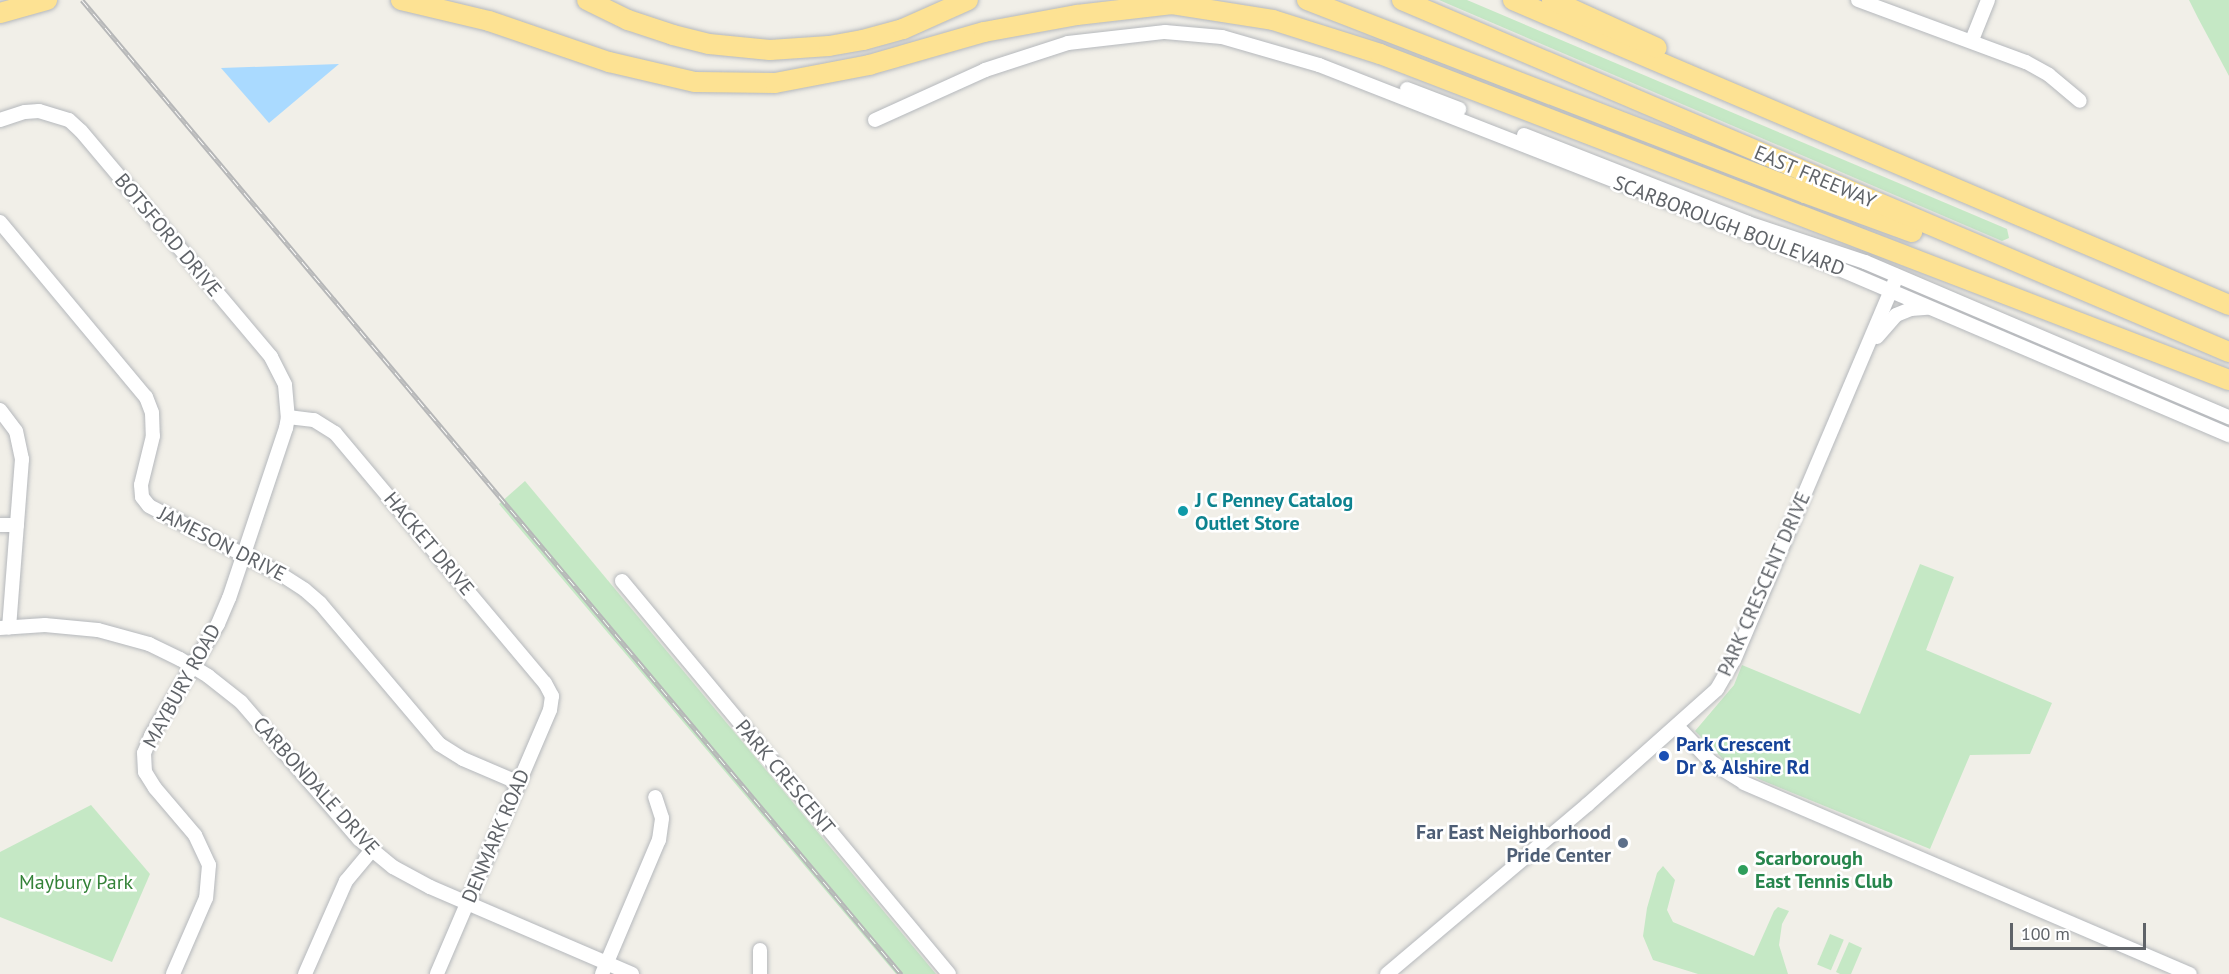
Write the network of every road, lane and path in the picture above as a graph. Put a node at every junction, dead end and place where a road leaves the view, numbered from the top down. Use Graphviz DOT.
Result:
graph roads {
  1 [pos="401,0"];
  2 [pos="587,0"];
  3 [pos="968,0"];
  4 [pos="1307,0"];
  5 [pos="1401,0"];
  6 [pos="1513,0"];
  7 [pos="1552,0"];
  8 [pos="1858,0"];
  9 [pos="1988,0"];
  10 [pos="41,1"];
  11 [pos="0,13"];
  12 [pos="984,32"];
  13 [pos="1222,37"];
  14 [pos="1405,37"];
  15 [pos="863,40"];
  16 [pos="1972,40"];
  17 [pos="2080,101"];
  18 [pos="0,120"];
  19 [pos="874,120"];
  20 [pos="1911,168"];
  21 [pos="0,222"];
  22 [pos="2009,259"];
  23 [pos="1938,267"];
  24 [pos="1897,276"];
  25 [pos="1891,291"];
  26 [pos="2229,305"];
  27 [pos="1931,308"];
  28 [pos="2229,352"];
  29 [pos="1857,370"];
  30 [pos="2229,380"];
  31 [pos="0,410"];
  32 [pos="288,417"];
  33 [pos="2229,417"];
  34 [pos="2229,435"];
  35 [pos="0,525"];
  36 [pos="17,525"];
  37 [pos="244,556"];
  38 [pos="622,581"];
  39 [pos="5,627"];
  40 [pos="192,666"];
  41 [pos="552,696"];
  42 [pos="1677,726"];
  43 [pos="519,783"];
  44 [pos="655,797"];
  45 [pos="371,851"];
  46 [pos="467,903"];
  47 [pos="760,950"];
  48 [pos="604,969"];
  49 [pos="173,974"];
  50 [pos="305,974"];
  51 [pos="437,974"];
  52 [pos="632,974"];
  53 [pos="760,974"];
  54 [pos="949,974"];
  55 [pos="1386,974"];
  56 [pos="2190,974"];
  1 -- 12 [label="highway"];
  2 -- 15 [label="highway"];
  3 -- 15 [label="highway"];
  4 -- 14 [label="highway"];
  5 -- 22 [label="highway, EAST FREEWAY"];
  6 -- 20 [label="highway"];
  7 -- 20 [label="highway"];
  8 -- 16 [label="street"];
  9 -- 16 [label="street"];
  10 -- 11 [label="highway"];
  12 -- 15 [label="highway"];
  12 -- 23 [label="highway"];
  13 -- 19 [label="street, SCARBOROUGH BOULEVARD"];
  13 -- 24 [label="street, SCARBOROUGH BOULEVARD"];
  13 -- 25 [label="street, SCARBOROUGH BOULEVARD"];
  14 -- 22 [label="highway"];
  14 -- 23 [label="highway"];
  16 -- 17 [label="street"];
  18 -- 32 [label="street, BOTSFORD DRIVE"];
  20 -- 26 [label="highway"];
  21 -- 37 [label="street, JAMESON DRIVE"];
  22 -- 28 [label="highway, EAST FREEWAY"];
  23 -- 30 [label="highway"];
  24 -- 25 [label="street, PARK CRESCENT DRIVE"];
  24 -- 33 [label="street, SCARBOROUGH BOULEVARD"];
  25 -- 27 [label="street, SCARBOROUGH BOULEVARD"];
  25 -- 29 [label="street, PARK CRESCENT DRIVE"];
  27 -- 29 [label="street"];
  27 -- 34 [label="street, SCARBOROUGH BOULEVARD"];
  29 -- 42 [label="street, PARK CRESCENT DRIVE"];
  31 -- 36 [label="street"];
  32 -- 37 [label="street, MAYBURY ROAD"];
  32 -- 41 [label="street, HACKET DRIVE"];
  35 -- 36 [label="street"];
  36 -- 39 [label="street"];
  37 -- 40 [label="street, MAYBURY ROAD"];
  37 -- 43 [label="street, JAMESON DRIVE"];
  38 -- 54 [label="street, PARK CRESCENT"];
  39 -- 40 [label="street, CARBONDALE DRIVE"];
  40 -- 45 [label="street, CARBONDALE DRIVE"];
  40 -- 49 [label="street, MAYBURY ROAD"];
  41 -- 43 [label="street, DENMARK ROAD"];
  42 -- 55 [label="street, PARK CRESCENT DRIVE"];
  42 -- 56 [label="street"];
  43 -- 46 [label="street, DENMARK ROAD"];
  44 -- 48 [label="street"];
  45 -- 46 [label="street, CARBONDALE DRIVE"];
  45 -- 50 [label="street"];
  46 -- 48 [label="street, CARBONDALE DRIVE"];
  46 -- 51 [label="street, DENMARK ROAD"];
  47 -- 53 [label="street"];
  48 -- 52 [label="street, CARBONDALE DRIVE"];
}
